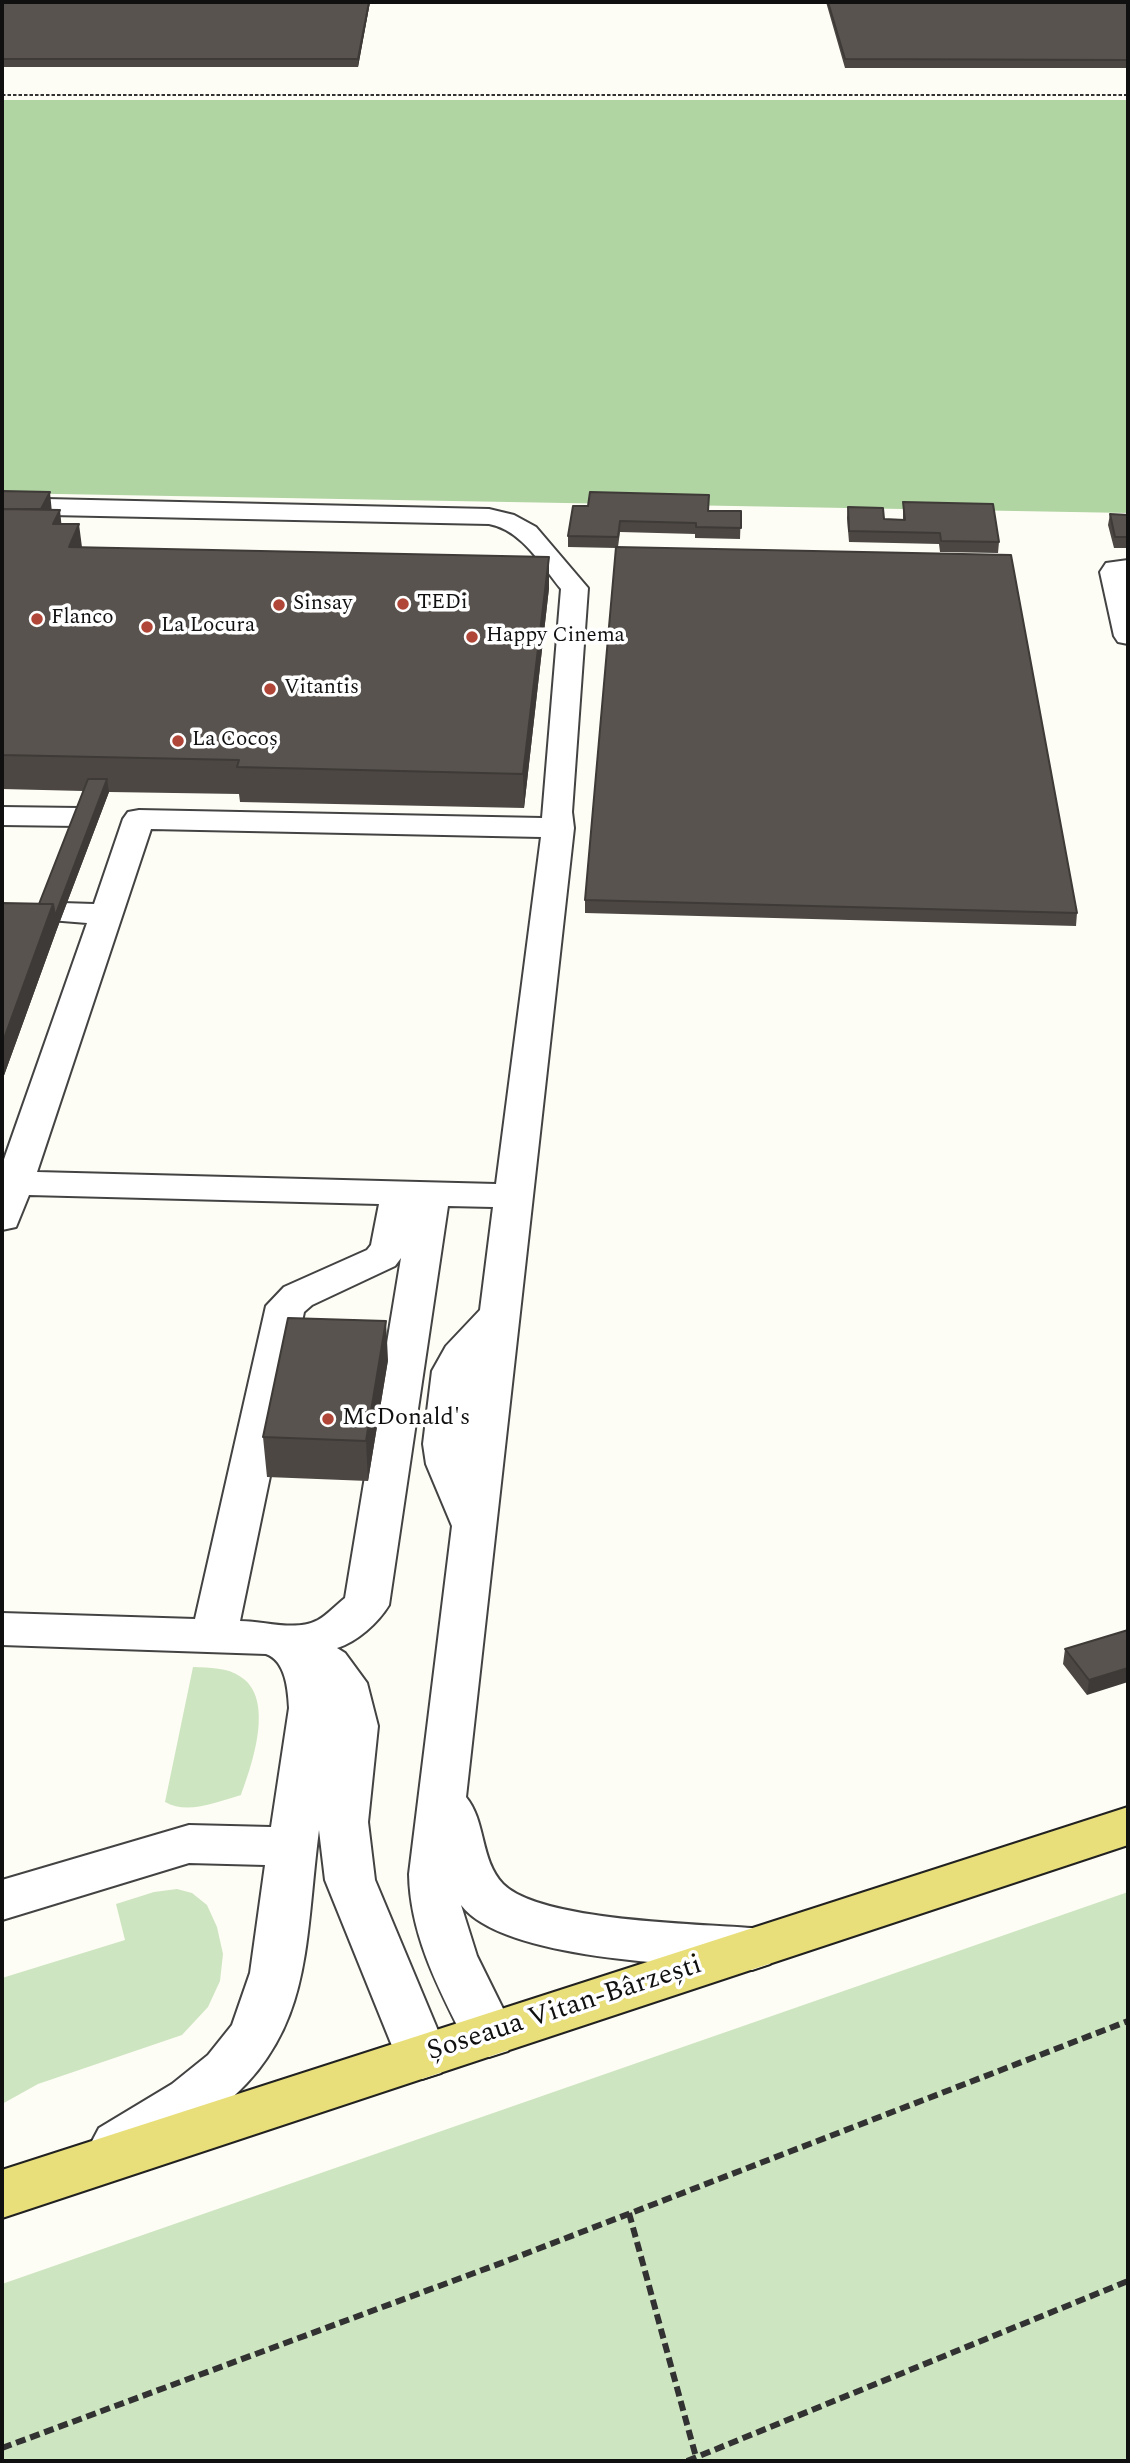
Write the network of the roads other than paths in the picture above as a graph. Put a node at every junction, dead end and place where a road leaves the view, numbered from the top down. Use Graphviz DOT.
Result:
graph roads {
  1 [pos="2,506"];
  2 [pos="1128,568"];
  3 [pos="1128,636"];
  4 [pos="2,816"];
  5 [pos="139,819"];
  6 [pos="558,828"];
  7 [pos="45,912"];
  8 [pos="107,914"];
  9 [pos="15,1183"];
  10 [pos="416,1194"];
  11 [pos="514,1196"];
  12 [pos="2,1219"];
  13 [pos="2,1629"];
  14 [pos="214,1635"];
  15 [pos="288,1644"];
  16 [pos="444,1777"];
  17 [pos="1128,1826"];
  18 [pos="292,1847"];
  19 [pos="2,1900"];
  20 [pos="754,1949"];
  21 [pos="489,2035"];
  22 [pos="422,2057"];
  23 [pos="2,2194"];
  1 -- 6 [label="lane"];
  2 -- 3 [label="lane"];
  4 -- 5 [label="lane"];
  5 -- 6 [label="lane"];
  5 -- 8 [label="lane"];
  6 -- 11 [label="lane"];
  7 -- 8 [label="lane"];
  8 -- 9 [label="lane"];
  9 -- 10 [label="lane"];
  9 -- 12 [label="lane"];
  10 -- 11 [label="lane"];
  10 -- 14 [label="lane"];
  10 -- 15 [label="lane"];
  11 -- 16 [label="lane"];
  13 -- 14 [label="lane"];
  14 -- 15 [label="lane"];
  15 -- 18 [label="lane"];
  15 -- 22 [label="lane"];
  16 -- 20 [label="lane"];
  16 -- 21 [label="lane"];
  17 -- 20 [label="main road, Șoseaua Vitan-Bârzești"];
  18 -- 19 [label="lane"];
  18 -- 23 [label="lane"];
  20 -- 21 [label="main road, Șoseaua Vitan-Bârzești"];
  21 -- 22 [label="main road, Șoseaua Vitan-Bârzești"];
  22 -- 23 [label="main road, Șoseaua Vitan-Bârzești"];
}
